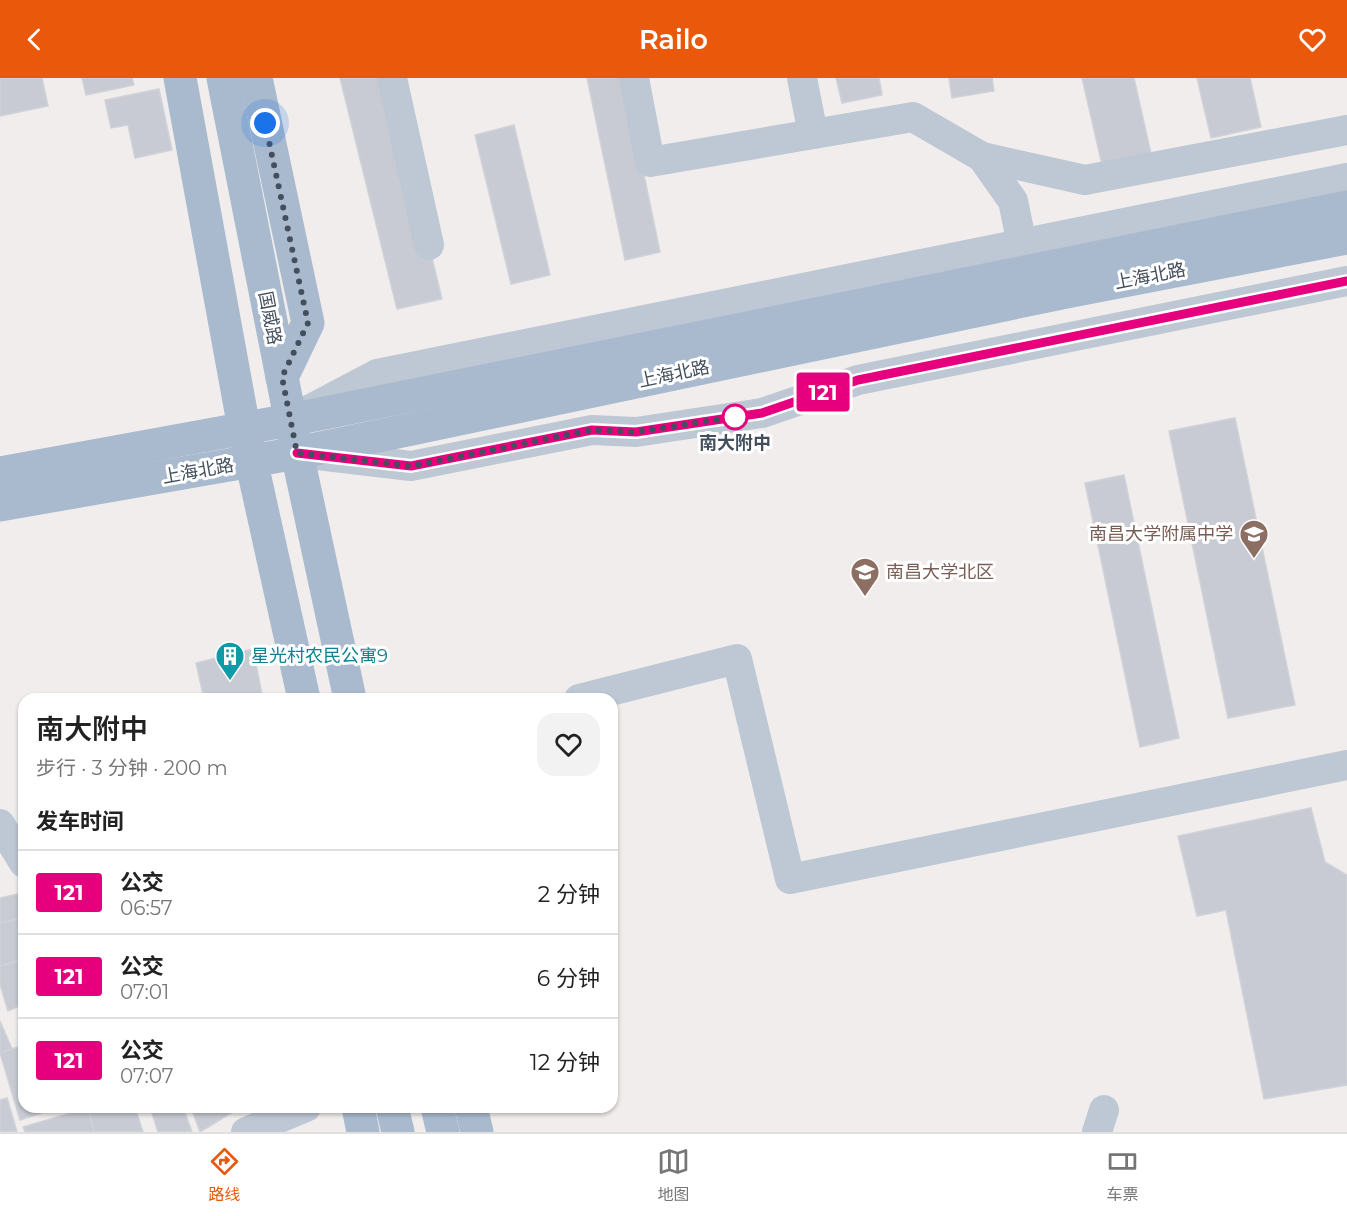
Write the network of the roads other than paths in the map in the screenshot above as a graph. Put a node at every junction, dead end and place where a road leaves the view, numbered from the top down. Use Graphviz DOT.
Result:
graph roads {
  1 [pos="158,78"];
  2 [pos="180,78"];
  3 [pos="223,78"];
  4 [pos="256,78"];
  5 [pos="392,78"];
  6 [pos="634,78"];
  7 [pos="802,78"];
  8 [pos="1347,130"];
  9 [pos="813,134"];
  10 [pos="982,157"];
  11 [pos="1347,178"];
  12 [pos="1347,207"];
  13 [pos="1347,238"];
  14 [pos="429,245"];
  15 [pos="1025,258"];
  16 [pos="1347,281"];
  17 [pos="282,377"];
  18 [pos="236,385"];
  19 [pos="290,420"];
  20 [pos="244,428"];
  21 [pos="297,453"];
  22 [pos="251,462"];
  23 [pos="0,472"];
  24 [pos="0,505"];
  25 [pos="303,693"];
  26 [pos="349,693"];
  27 [pos="603,693"];
  28 [pos="1347,765"];
  29 [pos="0,824"];
  30 [pos="18,853"];
  31 [pos="283,1113"];
  32 [pos="359,1113"];
  33 [pos="394,1113"];
  34 [pos="438,1113"];
  35 [pos="472,1113"];
  36 [pos="246,1132"];
  37 [pos="363,1132"];
  38 [pos="398,1132"];
  39 [pos="442,1132"];
  40 [pos="477,1132"];
  1 -- 18 [label="main road"];
  2 -- 18 [label="main road"];
  3 -- 17 [label="main road, 国威路"];
  4 -- 17 [label="main road"];
  5 -- 14 [label="street"];
  6 -- 9 [label="street"];
  7 -- 9 [label="street"];
  8 -- 10 [label="street"];
  9 -- 10 [label="street"];
  10 -- 15 [label="street"];
  11 -- 15 [label="street"];
  12 -- 15 [label="main road, 上海北路"];
  13 -- 21 [label="main road, 上海北路"];
  15 -- 19 [label="main road, 上海北路"];
  16 -- 21 [label="street"];
  17 -- 19 [label="main road, 国威路"];
  18 -- 20 [label="main road"];
  19 -- 20 [label="main road, 上海北路"];
  19 -- 21 [label="main road, 国威路"];
  20 -- 22 [label="main road"];
  20 -- 23 [label="main road, 上海北路"];
  21 -- 22 [label="main road, 上海北路"];
  21 -- 26 [label="main road, 国威路"];
  22 -- 24 [label="main road, 上海北路"];
  22 -- 25 [label="main road"];
  27 -- 28 [label="street"];
  29 -- 30 [label="street"];
  31 -- 36 [label="street"];
  32 -- 37 [label="main road"];
  33 -- 38 [label="main road"];
  34 -- 39 [label="main road"];
  35 -- 40 [label="main road"];
}
